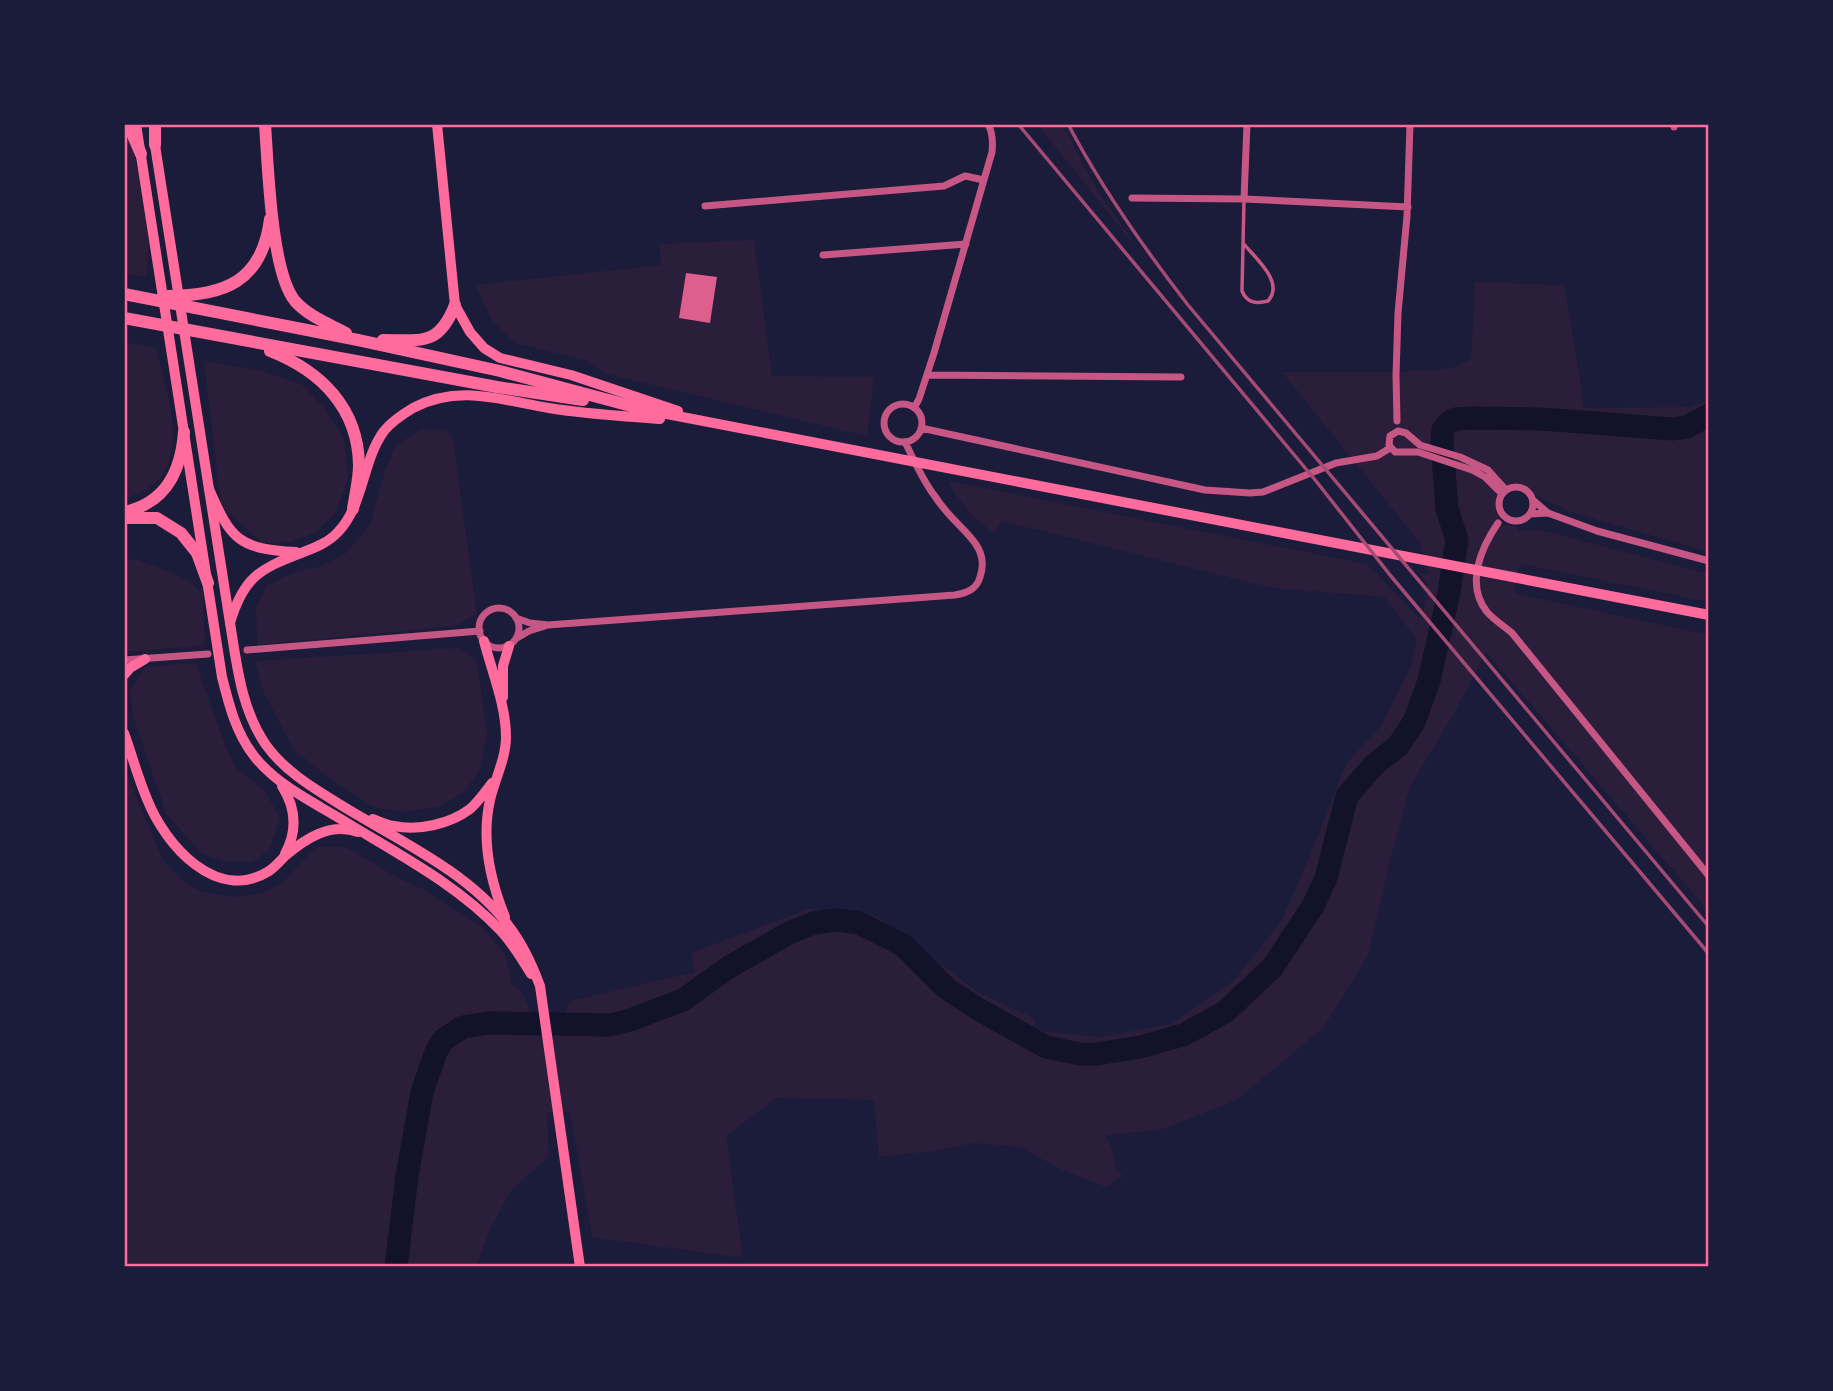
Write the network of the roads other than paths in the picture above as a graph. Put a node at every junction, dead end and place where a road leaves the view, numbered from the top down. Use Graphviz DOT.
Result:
graph roads {
  1 [pos="128,124"];
  2 [pos="136,124"];
  3 [pos="153,124"];
  4 [pos="265,124"];
  5 [pos="437,124"];
  6 [pos="988,124"];
  7 [pos="1247,124"];
  8 [pos="1410,124"];
  9 [pos="155,145"];
  10 [pos="141,153"];
  11 [pos="984,180"];
  12 [pos="1132,198"];
  13 [pos="1244,199"];
  14 [pos="271,205"];
  15 [pos="705,206"];
  16 [pos="1408,207"];
  17 [pos="1243,243"];
  18 [pos="966,244"];
  19 [pos="823,255"];
  20 [pos="124,294"];
  21 [pos="138,296"];
  22 [pos="455,305"];
  23 [pos="124,318"];
  24 [pos="145,322"];
  25 [pos="124,323"];
  26 [pos="358,340"];
  27 [pos="243,341"];
  28 [pos="927,375"];
  29 [pos="1181,376"];
  30 [pos="914,408"];
  31 [pos="646,410"];
  32 [pos="1397,421"];
  33 [pos="719,425"];
  34 [pos="921,428"];
  35 [pos="1401,431"];
  36 [pos="184,432"];
  37 [pos="1391,436"];
  38 [pos="905,442"];
  39 [pos="1390,448"];
  40 [pos="1419,448"];
  41 [pos="209,489"];
  42 [pos="1504,492"];
  43 [pos="1533,501"];
  44 [pos="353,509"];
  45 [pos="1501,511"];
  46 [pos="124,512"];
  47 [pos="1548,513"];
  48 [pos="1530,515"];
  49 [pos="124,518"];
  50 [pos="1509,519"];
  51 [pos="1498,523"];
  52 [pos="302,552"];
  53 [pos="1709,561"];
  54 [pos="208,583"];
  55 [pos="1709,615"];
  56 [pos="516,618"];
  57 [pos="230,623"];
  58 [pos="548,625"];
  59 [pos="482,636"];
  60 [pos="517,638"];
  61 [pos="509,646"];
  62 [pos="247,650"];
  63 [pos="208,654"];
  64 [pos="145,659"];
  65 [pos="124,660"];
  66 [pos="124,675"];
  67 [pos="503,712"];
  68 [pos="124,733"];
  69 [pos="496,777"];
  70 [pos="277,780"];
  71 [pos="354,813"];
  72 [pos="369,836"];
  73 [pos="283,859"];
  74 [pos="1709,876"];
  75 [pos="508,923"];
  76 [pos="540,986"];
  77 [pos="580,1267"];
  1 -- 10 [label="highway"];
  2 -- 10 [label="main road"];
  3 -- 9 [label="highway"];
  4 -- 14 [label="highway"];
  5 -- 22 [label="main road"];
  6 -- 11 [label="street"];
  7 -- 13 [label="street"];
  8 -- 16 [label="street"];
  9 -- 41 [label="main road"];
  10 -- 36 [label="main road"];
  11 -- 15 [label="street"];
  11 -- 18 [label="street"];
  12 -- 13 [label="street"];
  13 -- 16 [label="street"];
  13 -- 17 [label="lane"];
  14 -- 21 [label="highway"];
  14 -- 26 [label="highway"];
  16 -- 32 [label="street"];
  17 -- 17 [label="lane"];
  18 -- 19 [label="street"];
  18 -- 28 [label="street"];
  20 -- 21 [label="highway"];
  21 -- 26 [label="highway"];
  22 -- 26 [label="highway"];
  22 -- 33 [label="main road"];
  23 -- 24 [label="highway"];
  24 -- 25 [label="highway"];
  24 -- 27 [label="highway"];
  26 -- 31 [label="highway"];
  27 -- 31 [label="highway"];
  27 -- 44 [label="highway"];
  28 -- 29 [label="street"];
  28 -- 30 [label="street"];
  30 -- 34 [label="street"];
  30 -- 38 [label="street"];
  31 -- 33 [label="main road"];
  32 -- 35 [label="street"];
  32 -- 37 [label="street"];
  33 -- 44 [label="main road"];
  33 -- 55 [label="main road"];
  34 -- 38 [label="street"];
  34 -- 39 [label="street"];
  35 -- 37 [label="street"];
  35 -- 40 [label="street"];
  36 -- 46 [label="highway"];
  36 -- 54 [label="main road"];
  37 -- 39 [label="street"];
  38 -- 58 [label="street"];
  39 -- 40 [label="street"];
  40 -- 42 [label="street"];
  41 -- 52 [label="main road"];
  41 -- 57 [label="main road"];
  42 -- 43 [label="street"];
  42 -- 45 [label="street"];
  43 -- 47 [label="street"];
  43 -- 48 [label="street"];
  44 -- 52 [label="main road"];
  45 -- 50 [label="street"];
  45 -- 51 [label="street"];
  47 -- 48 [label="street"];
  47 -- 53 [label="street"];
  48 -- 50 [label="street"];
  49 -- 54 [label="highway"];
  50 -- 51 [label="street"];
  51 -- 74 [label="street"];
  52 -- 57 [label="main road"];
  54 -- 70 [label="main road"];
  56 -- 58 [label="street"];
  56 -- 59 [label="street"];
  56 -- 60 [label="street"];
  57 -- 71 [label="main road"];
  58 -- 60 [label="street"];
  59 -- 61 [label="street"];
  59 -- 62 [label="street"];
  59 -- 67 [label="main road"];
  60 -- 61 [label="street"];
  61 -- 67 [label="main road"];
  63 -- 64 [label="street"];
  64 -- 65 [label="street"];
  64 -- 66 [label="main road"];
  67 -- 69 [label="main road"];
  68 -- 73 [label="main road"];
  69 -- 71 [label="main road"];
  69 -- 75 [label="main road"];
  70 -- 72 [label="main road"];
  70 -- 73 [label="main road"];
  71 -- 75 [label="main road"];
  72 -- 73 [label="main road"];
  72 -- 76 [label="main road"];
  75 -- 76 [label="main road"];
  76 -- 77 [label="main road"];
}
